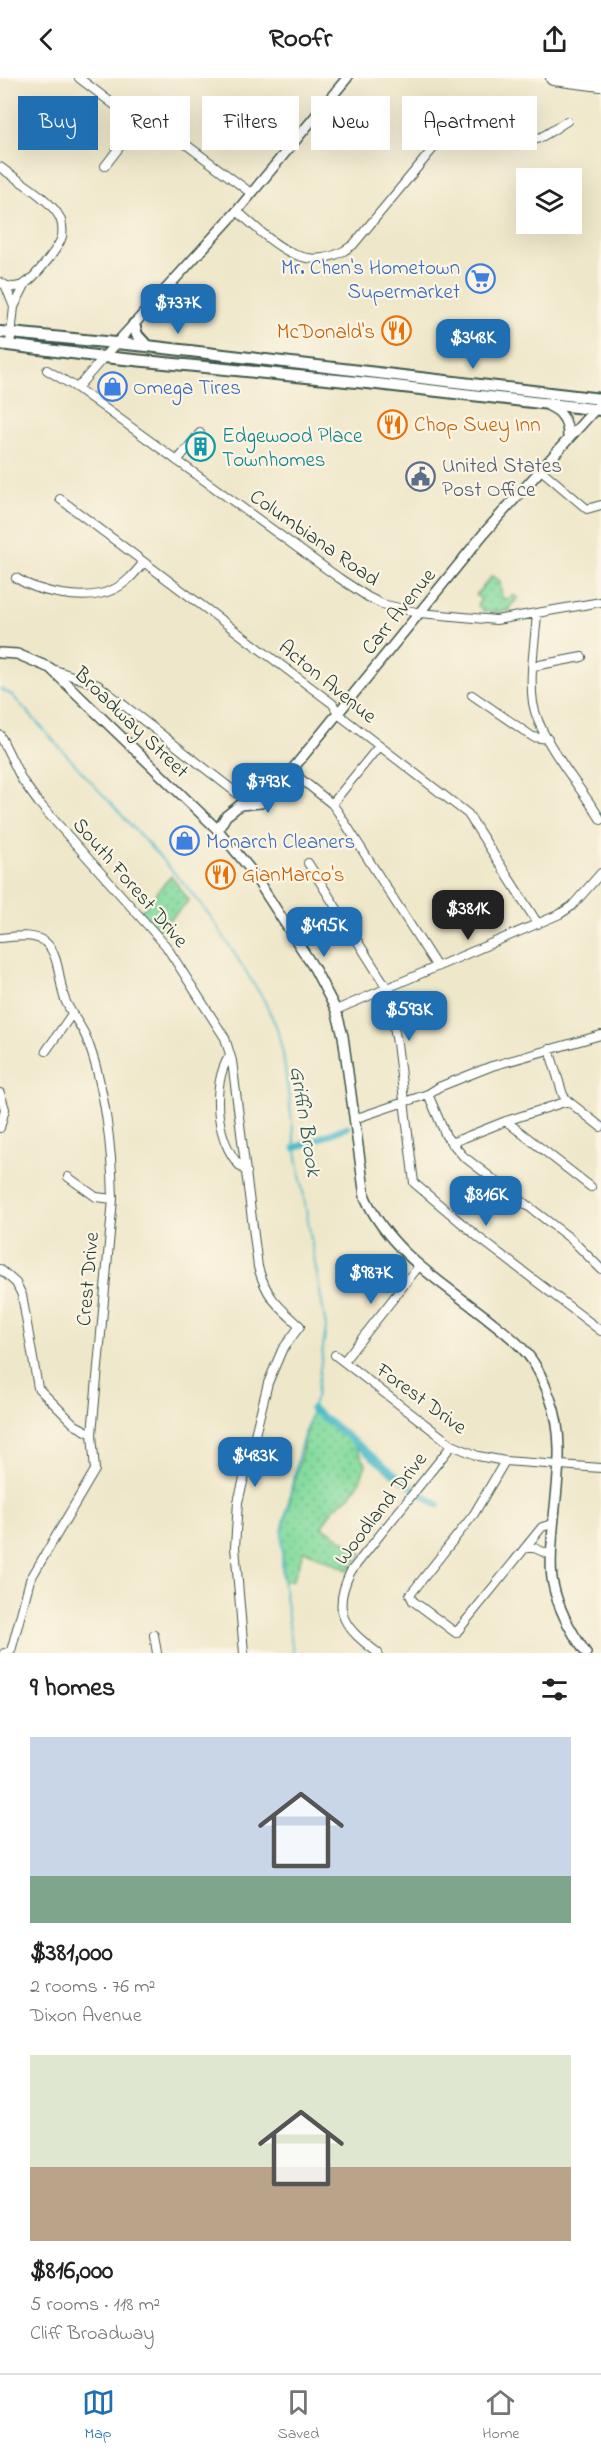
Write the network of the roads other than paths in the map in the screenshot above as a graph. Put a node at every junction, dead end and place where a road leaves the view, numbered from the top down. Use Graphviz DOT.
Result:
graph roads {
  1 [pos="80,78"];
  2 [pos="347,78"];
  3 [pos="553,78"];
  4 [pos="601,84"];
  5 [pos="110,101"];
  6 [pos="567,121"];
  7 [pos="537,139"];
  8 [pos="190,147"];
  9 [pos="117,150"];
  10 [pos="432,150"];
  11 [pos="105,166"];
  12 [pos="0,167"];
  13 [pos="251,193"];
  14 [pos="237,211"];
  15 [pos="26,283"];
  16 [pos="3,285"];
  17 [pos="14,307"];
  18 [pos="134,324"];
  19 [pos="5,332"];
  20 [pos="117,343"];
  21 [pos="5,344"];
  22 [pos="147,346"];
  23 [pos="104,357"];
  24 [pos="47,370"];
  25 [pos="77,388"];
  26 [pos="542,403"];
  27 [pos="600,405"];
  28 [pos="200,433"];
  29 [pos="568,437"];
  30 [pos="177,462"];
  31 [pos="540,469"];
  32 [pos="60,499"];
  33 [pos="601,505"];
  34 [pos="144,562"];
  35 [pos="16,578"];
  36 [pos="601,602"];
  37 [pos="420,613"];
  38 [pos="537,614"];
  39 [pos="0,653"];
  40 [pos="582,657"];
  41 [pos="534,666"];
  42 [pos="50,668"];
  43 [pos="472,695"];
  44 [pos="338,714"];
  45 [pos="0,735"];
  46 [pos="548,739"];
  47 [pos="379,746"];
  48 [pos="291,771"];
  49 [pos="332,804"];
  50 [pos="252,805"];
  51 [pos="601,820"];
  52 [pos="218,830"];
  53 [pos="308,863"];
  54 [pos="601,873"];
  55 [pos="538,924"];
  56 [pos="0,938"];
  57 [pos="437,967"];
  58 [pos="387,987"];
  59 [pos="336,1010"];
  60 [pos="72,1014"];
  61 [pos="601,1035"];
  62 [pos="549,1049"];
  63 [pos="46,1051"];
  64 [pos="230,1055"];
  65 [pos="0,1093"];
  66 [pos="428,1094"];
  67 [pos="568,1101"];
  68 [pos="404,1103"];
  69 [pos="354,1119"];
  70 [pos="506,1121"];
  71 [pos="601,1127"];
  72 [pos="0,1128"];
  73 [pos="451,1143"];
  74 [pos="247,1172"];
  75 [pos="68,1177"];
  76 [pos="591,1187"];
  77 [pos="112,1199"];
  78 [pos="419,1266"];
  79 [pos="0,1269"];
  80 [pos="601,1269"];
  81 [pos="601,1331"];
  82 [pos="335,1355"];
  83 [pos="344,1361"];
  84 [pos="92,1434"];
  85 [pos="452,1445"];
  86 [pos="505,1461"];
  87 [pos="559,1464"];
  88 [pos="601,1468"];
  89 [pos="553,1524"];
  90 [pos="525,1548"];
  91 [pos="551,1555"];
  92 [pos="154,1635"];
  93 [pos="9,1652"];
  94 [pos="157,1653"];
  95 [pos="244,1653"];
  96 [pos="378,1653"];
  97 [pos="586,1653"];
  1 -- 5 [label="street"];
  2 -- 13 [label="street"];
  3 -- 4 [label="highway"];
  6 -- 7 [label="street"];
  8 -- 13 [label="street"];
  9 -- 11 [label="street"];
  10 -- 14 [label="street"];
  12 -- 15 [label="street"];
  13 -- 14 [label="street"];
  14 -- 18 [label="street"];
  15 -- 16 [label="street"];
  15 -- 17 [label="street"];
  16 -- 17 [label="street"];
  17 -- 19 [label="street"];
  18 -- 20 [label="street"];
  18 -- 22 [label="main road"];
  19 -- 20 [label="main road"];
  19 -- 21 [label="street"];
  20 -- 22 [label="main road"];
  20 -- 23 [label="street"];
  21 -- 23 [label="main road"];
  22 -- 27 [label="main road"];
  23 -- 25 [label="street"];
  23 -- 26 [label="main road"];
  24 -- 25 [label="street, Columbiana Road"];
  25 -- 30 [label="street, Columbiana Road"];
  26 -- 27 [label="main road"];
  26 -- 29 [label="street"];
  27 -- 29 [label="street, Carr Avenue"];
  28 -- 30 [label="street"];
  29 -- 31 [label="street, Carr Avenue"];
  30 -- 37 [label="street, Columbiana Road"];
  31 -- 33 [label="street"];
  31 -- 37 [label="street, Carr Avenue"];
  32 -- 34 [label="street, Acton Avenue"];
  34 -- 35 [label="street"];
  34 -- 44 [label="street, Acton Avenue"];
  36 -- 38 [label="street, Columbiana Road"];
  37 -- 38 [label="street, Columbiana Road"];
  37 -- 44 [label="street, Carr Avenue"];
  38 -- 41 [label="street"];
  39 -- 42 [label="street, Broadway Street"];
  40 -- 41 [label="street"];
  41 -- 46 [label="street"];
  42 -- 50 [label="street"];
  42 -- 52 [label="street, Broadway Street"];
  43 -- 46 [label="street"];
  44 -- 47 [label="street, Acton Avenue"];
  44 -- 48 [label="street, Carr Avenue"];
  45 -- 64 [label="street, South Forest Drive"];
  46 -- 51 [label="street"];
  47 -- 49 [label="street"];
  47 -- 55 [label="street, Acton Avenue"];
  48 -- 49 [label="street"];
  48 -- 50 [label="street, Carr Avenue"];
  49 -- 57 [label="street"];
  50 -- 52 [label="street, Carr Avenue"];
  52 -- 59 [label="street, Broadway Street"];
  53 -- 58 [label="street"];
  54 -- 55 [label="street"];
  55 -- 57 [label="street"];
  56 -- 60 [label="street, Crest Drive"];
  57 -- 58 [label="street"];
  58 -- 59 [label="street"];
  58 -- 68 [label="street"];
  59 -- 69 [label="street, Broadway Street"];
  60 -- 63 [label="street"];
  60 -- 77 [label="street, Crest Drive"];
  61 -- 62 [label="street"];
  62 -- 66 [label="street"];
  62 -- 67 [label="street"];
  64 -- 74 [label="street, South Forest Drive"];
  64 -- 74 [label="street"];
  65 -- 72 [label="street"];
  66 -- 68 [label="street"];
  66 -- 73 [label="street"];
  67 -- 70 [label="street"];
  67 -- 71 [label="street"];
  68 -- 69 [label="street"];
  68 -- 81 [label="street"];
  69 -- 78 [label="street, Broadway Street"];
  70 -- 73 [label="street"];
  70 -- 76 [label="street"];
  73 -- 80 [label="street"];
  74 -- 95 [label="street, South Forest Drive"];
  75 -- 77 [label="street"];
  77 -- 84 [label="street, Crest Drive"];
  78 -- 83 [label="street"];
  78 -- 87 [label="street, Broadway Street"];
  79 -- 84 [label="street"];
  82 -- 83 [label="street, Forest Drive"];
  83 -- 85 [label="street, Forest Drive"];
  84 -- 93 [label="street, Crest Drive"];
  85 -- 86 [label="street, Forest Drive"];
  85 -- 96 [label="street, Woodland Drive"];
  86 -- 87 [label="street, Forest Drive"];
  86 -- 90 [label="street"];
  87 -- 88 [label="street, Forest Drive"];
  87 -- 89 [label="street, Broadway Street"];
  89 -- 90 [label="street"];
  89 -- 91 [label="street, Broadway Street"];
  90 -- 91 [label="street"];
  91 -- 97 [label="street, Broadway Street"];
  92 -- 94 [label="street"];
}
